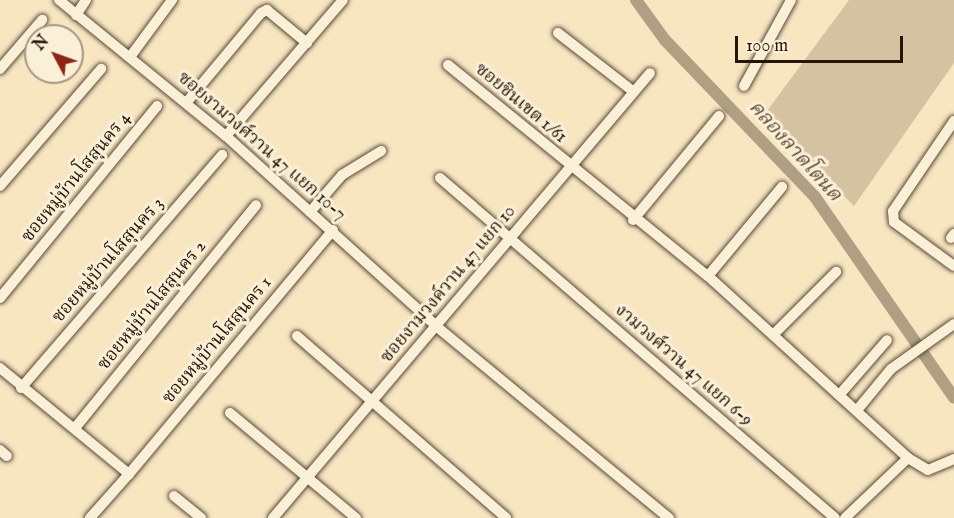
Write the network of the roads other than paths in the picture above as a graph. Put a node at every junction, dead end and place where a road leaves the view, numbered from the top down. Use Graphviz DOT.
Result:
graph roads {
  1 [pos="59,0"];
  2 [pos="86,0"];
  3 [pos="172,0"];
  4 [pos="343,0"];
  5 [pos="791,0"];
  6 [pos="76,15"];
  7 [pos="42,20"];
  8 [pos="558,33"];
  9 [pos="307,43"];
  10 [pos="130,57"];
  11 [pos="448,65"];
  12 [pos="0,69"];
  13 [pos="100,69"];
  14 [pos="650,73"];
  15 [pos="744,86"];
  16 [pos="634,92"];
  17 [pos="186,103"];
  18 [pos="157,106"];
  19 [pos="719,116"];
  20 [pos="954,121"];
  21 [pos="226,136"];
  22 [pos="381,151"];
  23 [pos="222,155"];
  24 [pos="570,167"];
  25 [pos="440,178"];
  26 [pos="0,186"];
  27 [pos="782,187"];
  28 [pos="256,205"];
  29 [pos="310,212"];
  30 [pos="633,220"];
  31 [pos="333,230"];
  32 [pos="510,239"];
  33 [pos="954,266"];
  34 [pos="836,272"];
  35 [pos="708,276"];
  36 [pos="0,298"];
  37 [pos="954,324"];
  38 [pos="436,326"];
  39 [pos="774,334"];
  40 [pos="297,336"];
  41 [pos="887,339"];
  42 [pos="0,368"];
  43 [pos="21,388"];
  44 [pos="841,393"];
  45 [pos="371,403"];
  46 [pos="858,409"];
  47 [pos="230,413"];
  48 [pos="75,428"];
  49 [pos="908,458"];
  50 [pos="954,459"];
  51 [pos="129,474"];
  52 [pos="308,477"];
  53 [pos="174,496"];
  54 [pos="90,518"];
  55 [pos="201,518"];
  56 [pos="273,518"];
  57 [pos="356,518"];
  58 [pos="506,518"];
  59 [pos="669,518"];
  60 [pos="835,518"];
  61 [pos="844,518"];
  1 -- 6 [label="street, ซอยงามวงศ์วาน 47 แยก 10-7"];
  2 -- 6 [label="street"];
  3 -- 10 [label="street"];
  4 -- 9 [label="street"];
  5 -- 15 [label="street"];
  6 -- 10 [label="street, ซอยงามวงศ์วาน 47 แยก 10-7"];
  7 -- 12 [label="street"];
  8 -- 16 [label="street"];
  9 -- 17 [label="street"];
  9 -- 21 [label="street"];
  10 -- 17 [label="street, ซอยงามวงศ์วาน 47 แยก 10-7"];
  11 -- 24 [label="street, ซอยชินเขต 1/61"];
  13 -- 26 [label="street"];
  14 -- 16 [label="street, ซอยงามวงค์วาน 47 แยก 10"];
  16 -- 24 [label="street, ซอยงามวงค์วาน 47 แยก 10"];
  17 -- 21 [label="street, ซอยงามวงศ์วาน 47 แยก 10-7"];
  18 -- 36 [label="street, ซอยหมู่บ้านโสสุนคร 4"];
  19 -- 30 [label="street"];
  20 -- 33 [label="street"];
  21 -- 29 [label="street, ซอยงามวงศ์วาน 47 แยก 10-7"];
  22 -- 29 [label="street"];
  23 -- 43 [label="street, ซอยหมู่บ้านโสสุนคร 3"];
  24 -- 30 [label="street, ซอยชินเขต 1/61"];
  24 -- 32 [label="street, ซอยงามวงค์วาน 47 แยก 10"];
  25 -- 32 [label="street, งามวงศ์วาน 47 แยก 6-9"];
  27 -- 35 [label="street"];
  28 -- 48 [label="street, ซอยหมู่บ้านโสสุนคร 2"];
  29 -- 31 [label="street, ซอยงามวงศ์วาน 47 แยก 10-7"];
  30 -- 35 [label="street, ซอยชินเขต 1/61"];
  31 -- 38 [label="street, ซอยงามวงศ์วาน 47 แยก 10-7"];
  31 -- 51 [label="street, ซอยหมู่บ้านโสสุนคร 1"];
  32 -- 38 [label="street, ซอยงามวงค์วาน 47 แยก 10"];
  32 -- 60 [label="street, งามวงศ์วาน 47 แยก 6-9"];
  34 -- 39 [label="street"];
  35 -- 39 [label="street, ซอยชินเขต 1/61"];
  37 -- 46 [label="street"];
  38 -- 45 [label="street, ซอยงามวงค์วาน 47 แยก 10"];
  38 -- 59 [label="street, ซอยงามวงศ์วาน 47 แยก 10-7"];
  39 -- 44 [label="street, ซอยชินเขต 1/61"];
  40 -- 45 [label="street"];
  41 -- 44 [label="street"];
  42 -- 43 [label="street"];
  43 -- 48 [label="street"];
  44 -- 46 [label="street, ซอยชินเขต 1/61"];
  45 -- 52 [label="street, ซอยงามวงค์วาน 47 แยก 10"];
  45 -- 58 [label="street"];
  46 -- 49 [label="street, ซอยชินเขต 1/61"];
  47 -- 52 [label="street"];
  48 -- 51 [label="street"];
  49 -- 50 [label="street"];
  49 -- 61 [label="street"];
  51 -- 54 [label="street, ซอยหมู่บ้านโสสุนคร 1"];
  52 -- 56 [label="street, ซอยงามวงค์วาน 47 แยก 10"];
  52 -- 57 [label="street"];
  53 -- 55 [label="street"];
}
